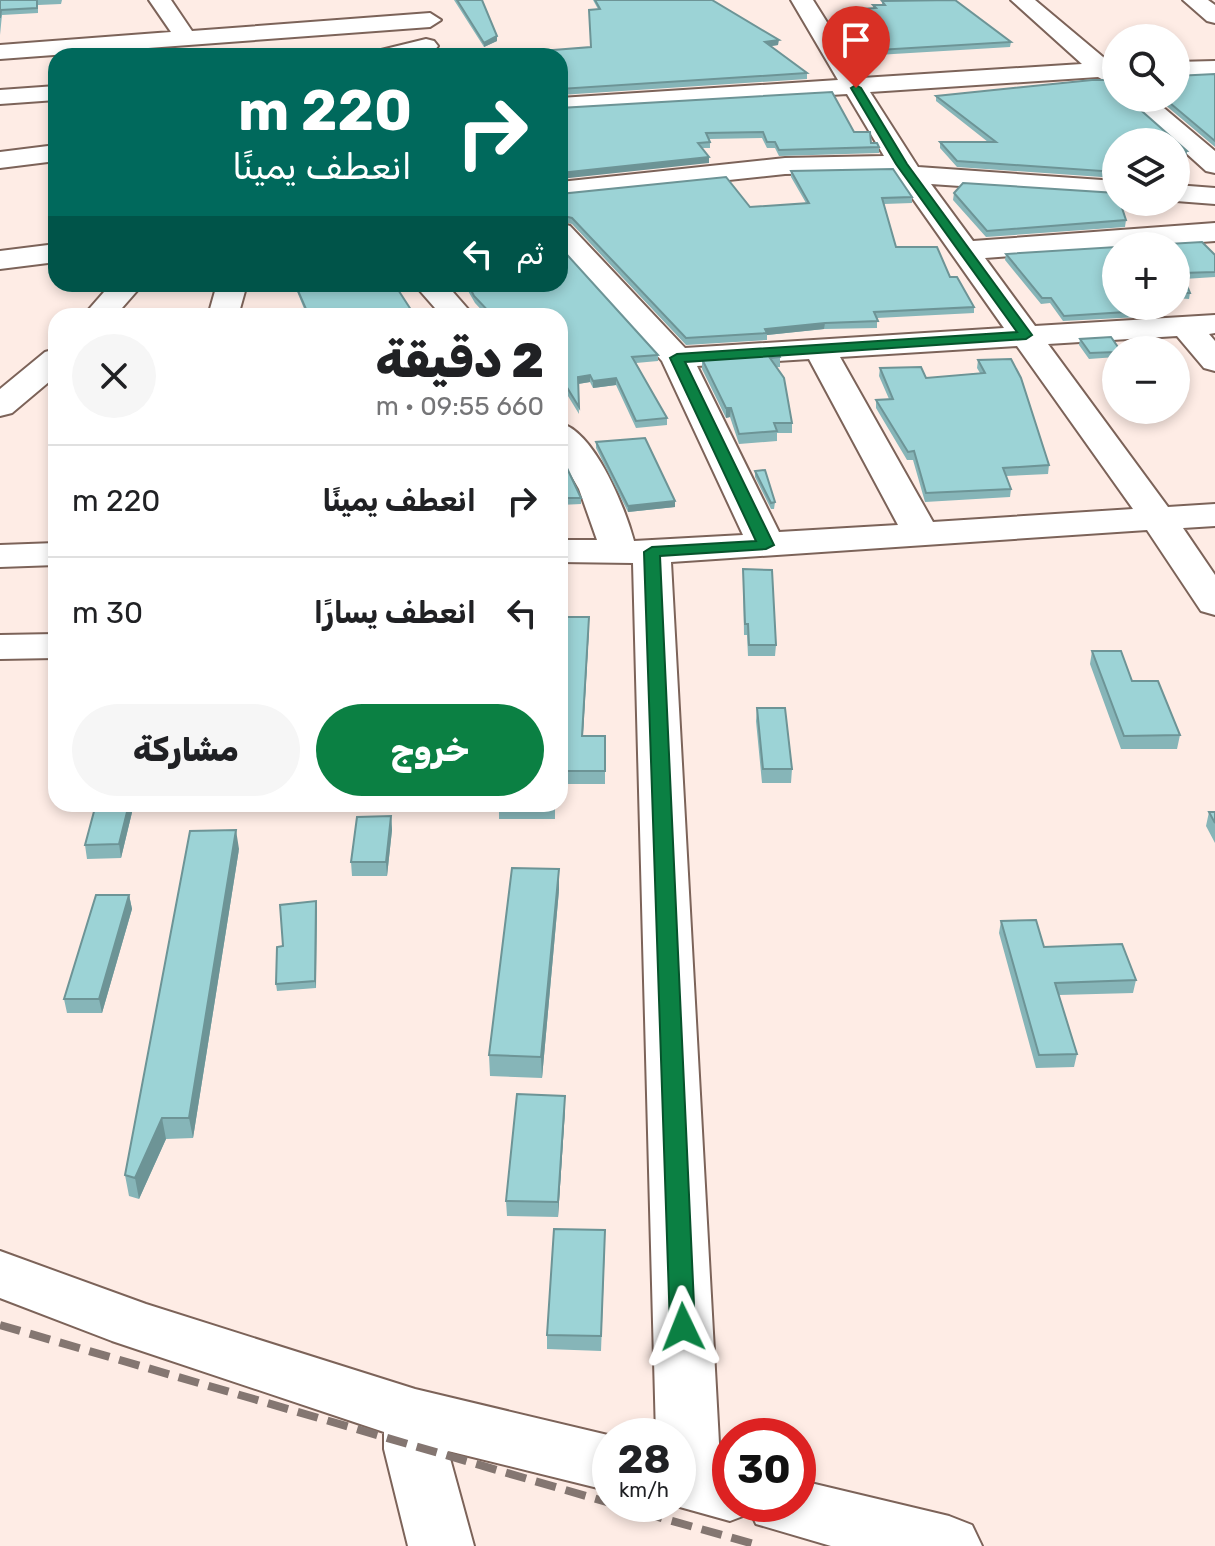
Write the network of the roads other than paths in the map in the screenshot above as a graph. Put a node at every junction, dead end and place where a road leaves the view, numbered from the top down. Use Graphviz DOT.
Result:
graph roads {
  1 [pos="160,0"];
  2 [pos="446,0"];
  3 [pos="802,0"];
  4 [pos="1022,0"];
  5 [pos="1194,0"];
  6 [pos="1215,16"];
  7 [pos="430,20"];
  8 [pos="186,38"];
  9 [pos="48,48"];
  10 [pos="53,48"];
  11 [pos="429,48"];
  12 [pos="0,52"];
  13 [pos="1102,65"];
  14 [pos="1215,68"];
  15 [pos="1190,69"];
  16 [pos="1102,74"];
  17 [pos="856,88"];
  18 [pos="48,94"];
  19 [pos="0,97"];
  20 [pos="568,105"];
  21 [pos="1153,112"];
  22 [pos="48,154"];
  23 [pos="0,160"];
  24 [pos="1215,165"];
  25 [pos="906,170"];
  26 [pos="1102,188"];
  27 [pos="568,189"];
  28 [pos="1190,194"];
  29 [pos="1215,196"];
  30 [pos="1215,232"];
  31 [pos="568,241"];
  32 [pos="962,251"];
  33 [pos="48,254"];
  34 [pos="0,260"];
  35 [pos="120,292"];
  36 [pos="436,292"];
  37 [pos="106,308"];
  38 [pos="452,308"];
  39 [pos="1200,325"];
  40 [pos="1026,335"];
  41 [pos="819,348"];
  42 [pos="677,358"];
  43 [pos="1215,361"];
  44 [pos="48,366"];
  45 [pos="0,406"];
  46 [pos="568,443"];
  47 [pos="1215,515"];
  48 [pos="1158,519"];
  49 [pos="922,535"];
  50 [pos="766,545"];
  51 [pos="568,551"];
  52 [pos="636,552"];
  53 [pos="48,554"];
  54 [pos="0,556"];
  55 [pos="1215,603"];
  56 [pos="48,646"];
  57 [pos="0,647"];
  58 [pos="0,1274"];
  59 [pos="415,1416"];
  60 [pos="592,1459"];
  61 [pos="699,1484"];
  62 [pos="816,1513"];
  63 [pos="441,1546"];
  64 [pos="949,1546"];
  1 -- 8 [label="street"];
  2 -- 7 [label="street"];
  3 -- 17 [label="street"];
  4 -- 13 [label="street"];
  5 -- 6 [label="street"];
  7 -- 8 [label="street"];
  7 -- 11 [label="street"];
  8 -- 10 [label="street"];
  9 -- 12 [label="street"];
  14 -- 15 [label="street"];
  16 -- 17 [label="street"];
  17 -- 20 [label="street"];
  17 -- 25 [label="street"];
  18 -- 19 [label="street"];
  21 -- 24 [label="street"];
  22 -- 23 [label="street"];
  25 -- 26 [label="street"];
  25 -- 27 [label="street"];
  25 -- 32 [label="street"];
  28 -- 29 [label="street"];
  30 -- 32 [label="street"];
  31 -- 42 [label="street"];
  32 -- 40 [label="street"];
  33 -- 34 [label="street"];
  35 -- 37 [label="street"];
  36 -- 38 [label="street"];
  39 -- 40 [label="street"];
  39 -- 43 [label="street"];
  40 -- 41 [label="street"];
  40 -- 48 [label="street"];
  41 -- 42 [label="street"];
  41 -- 49 [label="street"];
  42 -- 50 [label="street"];
  44 -- 45 [label="street"];
  46 -- 52 [label="street"];
  47 -- 48 [label="street"];
  48 -- 49 [label="street"];
  48 -- 55 [label="street"];
  49 -- 50 [label="street"];
  50 -- 52 [label="street"];
  51 -- 52 [label="street"];
  52 -- 61 [label="street"];
  53 -- 54 [label="street"];
  56 -- 57 [label="street"];
  58 -- 59 [label="street"];
  59 -- 60 [label="street"];
  59 -- 63 [label="street"];
  62 -- 64 [label="street"];
}
